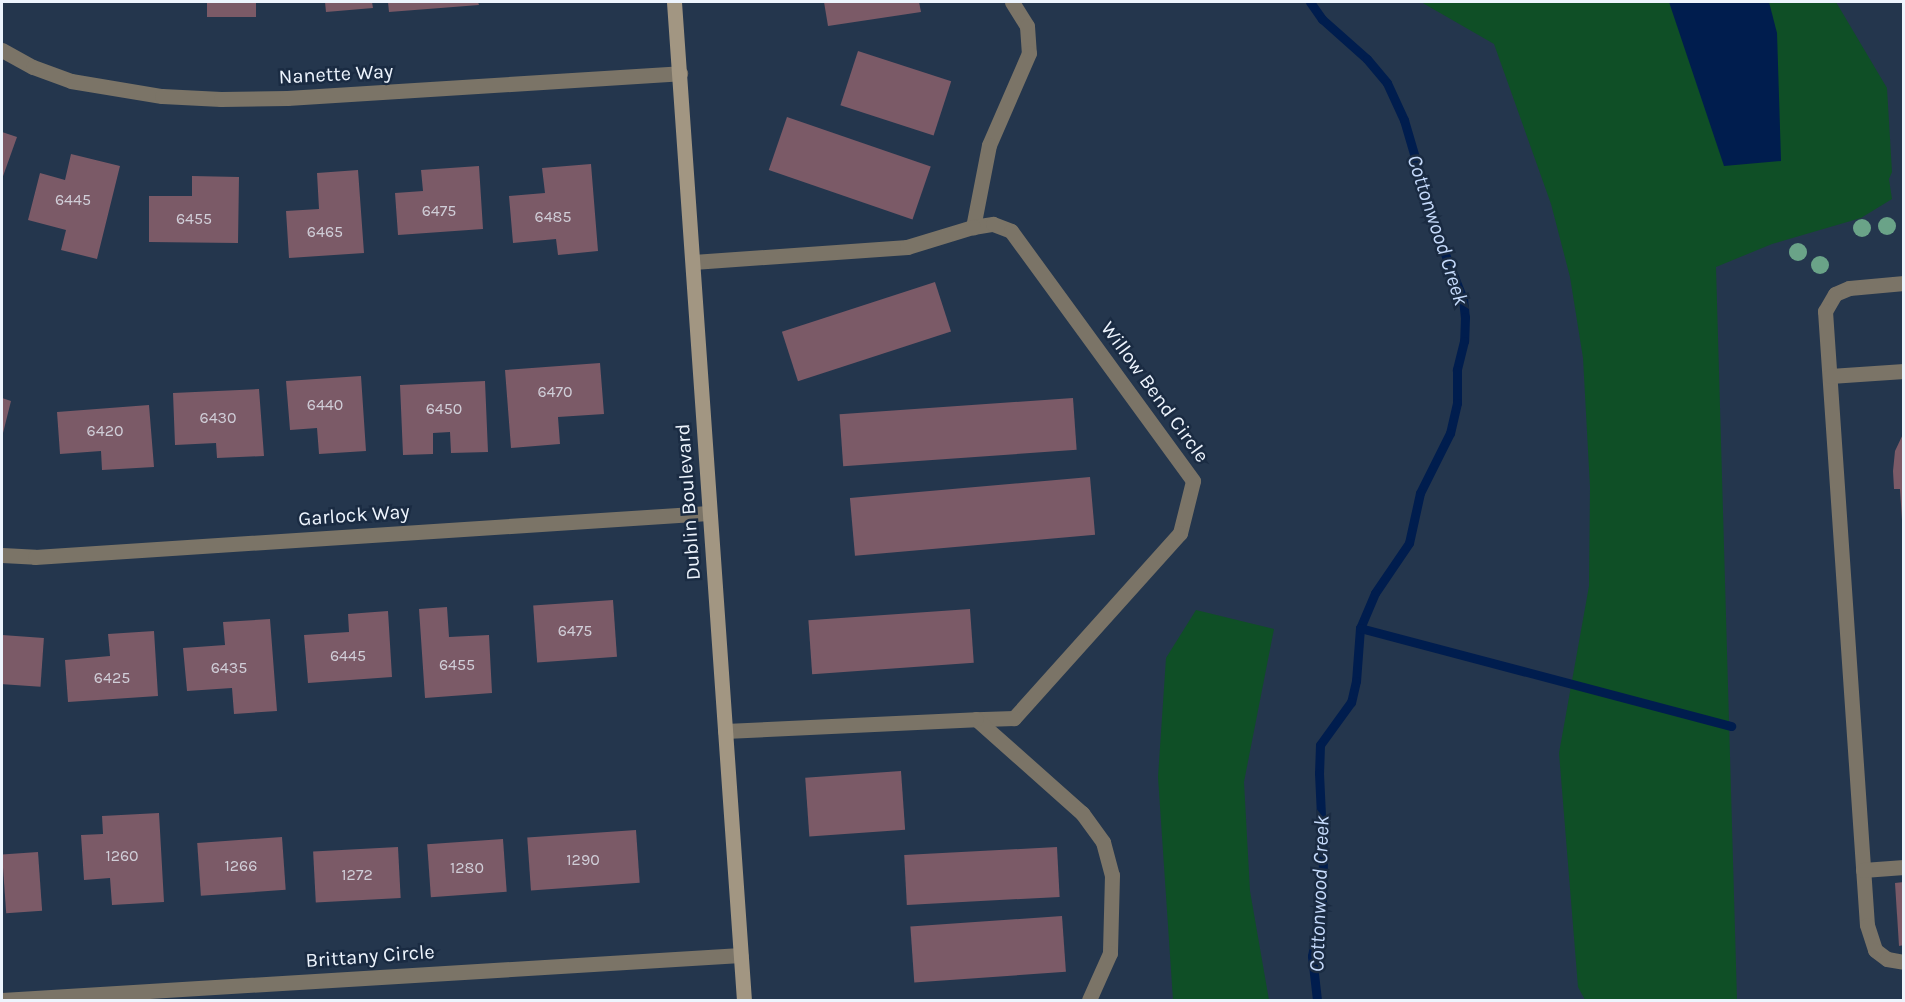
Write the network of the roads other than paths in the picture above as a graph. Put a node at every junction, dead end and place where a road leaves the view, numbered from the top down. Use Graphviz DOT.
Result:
graph roads {
  1 [pos="674,2"];
  2 [pos="1012,2"];
  3 [pos="2,50"];
  4 [pos="680,72"];
  5 [pos="973,227"];
  6 [pos="693,262"];
  7 [pos="1904,283"];
  8 [pos="1904,371"];
  9 [pos="1830,376"];
  10 [pos="709,513"];
  11 [pos="2,555"];
  12 [pos="976,718"];
  13 [pos="725,731"];
  14 [pos="1904,867"];
  15 [pos="1863,870"];
  16 [pos="741,955"];
  17 [pos="1904,962"];
  18 [pos="2,1000"];
  19 [pos="744,1000"];
  20 [pos="1089,1000"];
  1 -- 4 [label="main road, Dublin Boulevard"];
  2 -- 5 [label="street"];
  3 -- 4 [label="street, Nanette Way"];
  4 -- 6 [label="main road, Dublin Boulevard"];
  5 -- 6 [label="street, Willow Bend Circle"];
  5 -- 12 [label="street, Willow Bend Circle"];
  6 -- 10 [label="main road, Dublin Boulevard"];
  7 -- 9 [label="street"];
  8 -- 9 [label="street"];
  9 -- 15 [label="street"];
  10 -- 11 [label="street, Garlock Way"];
  10 -- 13 [label="main road, Dublin Boulevard"];
  12 -- 13 [label="street, Willow Bend Circle"];
  12 -- 20 [label="street"];
  13 -- 16 [label="main road, Dublin Boulevard"];
  14 -- 15 [label="street"];
  15 -- 17 [label="street"];
  16 -- 18 [label="street, Brittany Circle"];
  16 -- 19 [label="main road, Dublin Boulevard"];
}
